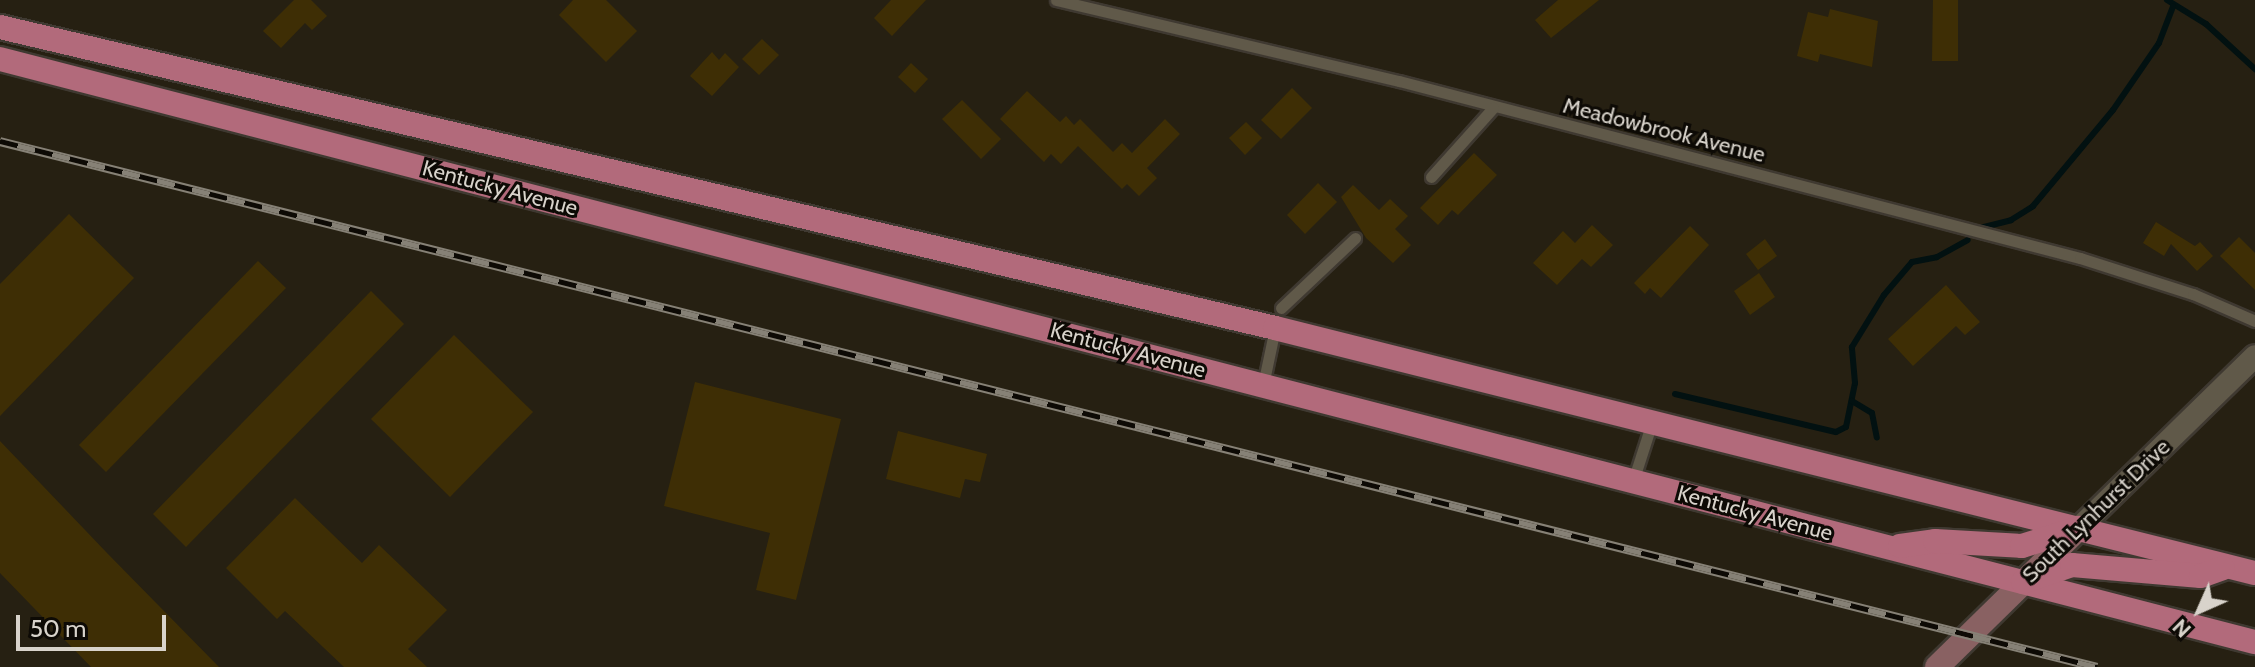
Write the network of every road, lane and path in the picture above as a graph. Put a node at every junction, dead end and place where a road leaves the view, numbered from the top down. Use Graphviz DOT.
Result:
graph roads {
  1 [pos="1056,0"];
  2 [pos="0,27"];
  3 [pos="0,59"];
  4 [pos="1493,108"];
  5 [pos="1431,177"];
  6 [pos="1355,238"];
  7 [pos="1278,318"];
  8 [pos="2255,321"];
  9 [pos="2255,356"];
  10 [pos="1262,386"];
  11 [pos="1652,422"];
  12 [pos="1632,482"];
  13 [pos="2079,528"];
  14 [pos="1890,549"];
  15 [pos="2227,566"];
  16 [pos="2255,573"];
  17 [pos="2023,582"];
  18 [pos="2255,642"];
  19 [pos="1937,667"];
  1 -- 4 [label="lane, Meadowbrook Avenue"];
  2 -- 7 [label="main road, Kentucky Avenue"];
  3 -- 10 [label="main road, Kentucky Avenue"];
  4 -- 5 [label="lane"];
  4 -- 8 [label="lane, Meadowbrook Avenue"];
  6 -- 7 [label="lane"];
  7 -- 10 [label="lane"];
  7 -- 11 [label="main road, Kentucky Avenue"];
  9 -- 13 [label="street, South Lynhurst Drive"];
  10 -- 12 [label="main road, Kentucky Avenue"];
  11 -- 12 [label="lane"];
  11 -- 13 [label="main road, Kentucky Avenue"];
  12 -- 14 [label="main road, Kentucky Avenue"];
  13 -- 14 [label="main road"];
  13 -- 15 [label="main road, Kentucky Avenue"];
  13 -- 17 [label="main road, South Lynhurst Drive"];
  14 -- 17 [label="main road, Kentucky Avenue"];
  15 -- 16 [label="main road, Kentucky Avenue"];
  15 -- 17 [label="main road"];
  17 -- 18 [label="main road, Kentucky Avenue"];
  17 -- 19 [label="main road, South Lynhurst Drive"];
}
